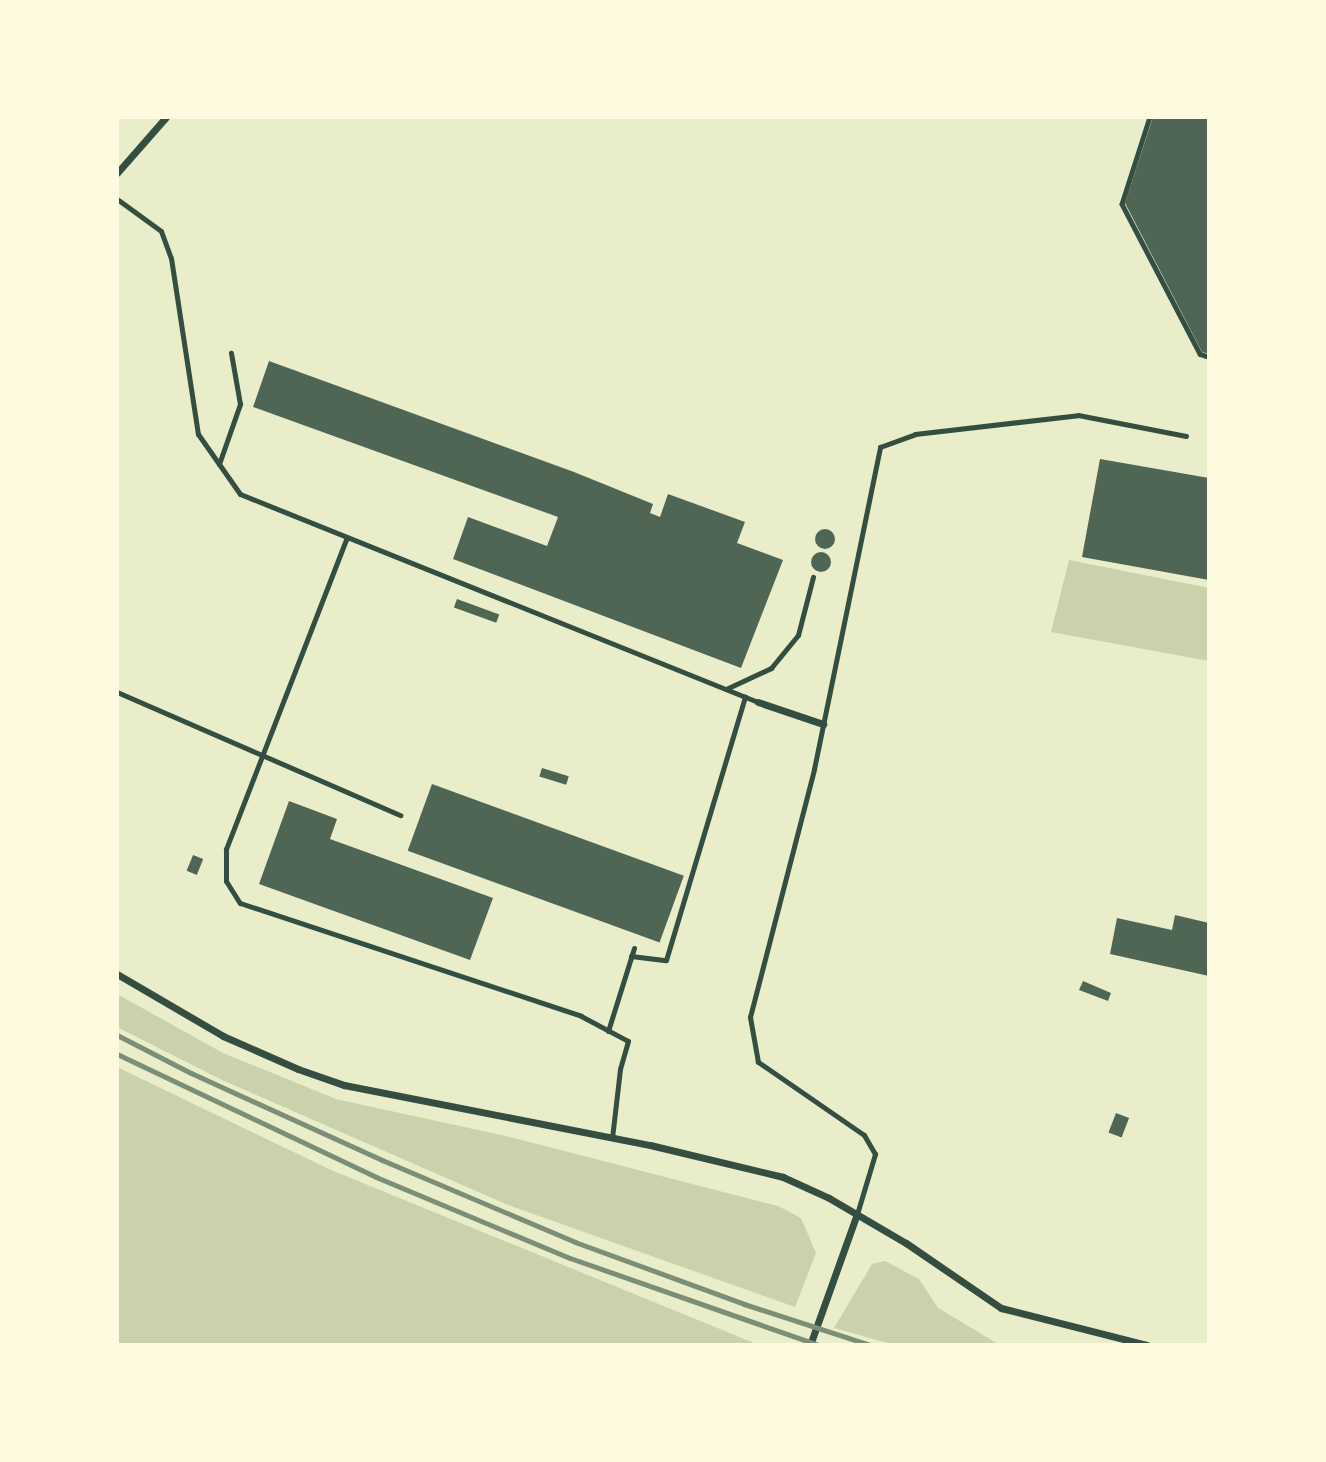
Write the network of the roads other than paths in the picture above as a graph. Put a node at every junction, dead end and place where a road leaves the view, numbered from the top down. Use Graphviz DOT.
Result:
graph roads {
  1 [pos="166,117"];
  2 [pos="117,173"];
  3 [pos="117,200"];
  4 [pos="232,353"];
  5 [pos="1186,436"];
  6 [pos="219,464"];
  7 [pos="347,537"];
  8 [pos="813,577"];
  9 [pos="726,688"];
  10 [pos="117,692"];
  11 [pos="745,697"];
  12 [pos="758,702"];
  13 [pos="823,724"];
  14 [pos="262,756"];
  15 [pos="400,815"];
  16 [pos="634,948"];
  17 [pos="631,956"];
  18 [pos="117,974"];
  19 [pos="608,1031"];
  20 [pos="612,1138"];
  21 [pos="857,1213"];
  22 [pos="810,1345"];
  23 [pos="1147,1345"];
  1 -- 2 [label="street"];
  3 -- 6 [label="lane"];
  4 -- 6 [label="lane"];
  5 -- 13 [label="lane"];
  6 -- 7 [label="lane"];
  7 -- 9 [label="lane"];
  7 -- 14 [label="lane"];
  8 -- 9 [label="lane"];
  9 -- 11 [label="lane"];
  10 -- 14 [label="lane"];
  11 -- 12 [label="lane"];
  11 -- 17 [label="lane"];
  12 -- 13 [label="street"];
  13 -- 21 [label="lane"];
  14 -- 15 [label="lane"];
  14 -- 19 [label="lane"];
  16 -- 17 [label="lane"];
  17 -- 19 [label="lane"];
  18 -- 20 [label="street"];
  19 -- 20 [label="lane"];
  20 -- 21 [label="street"];
  21 -- 22 [label="street"];
  21 -- 23 [label="street"];
}
